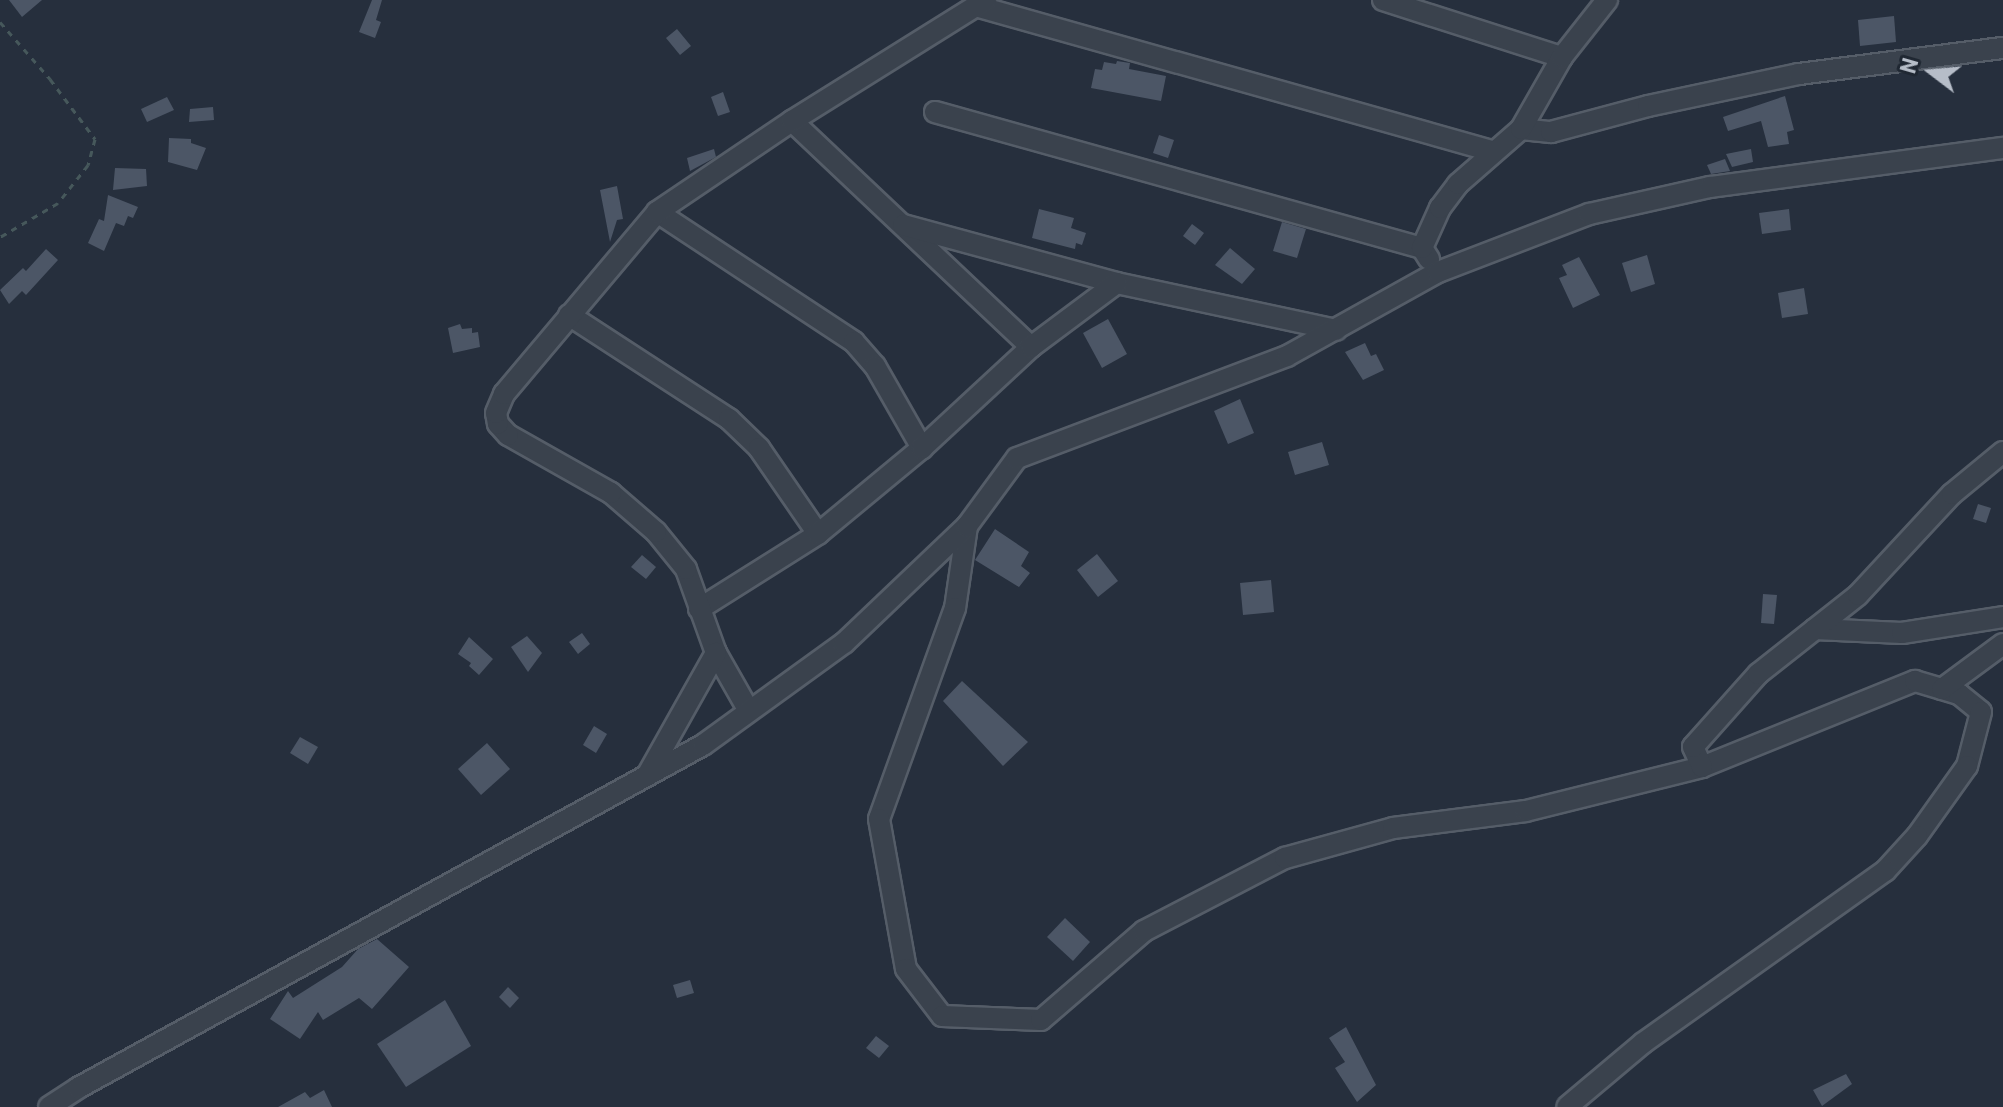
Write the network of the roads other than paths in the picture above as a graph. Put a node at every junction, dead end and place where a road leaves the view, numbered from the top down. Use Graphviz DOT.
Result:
graph roads {
  1 [pos="1383,0"];
  2 [pos="1607,0"];
  3 [pos="981,3"];
  4 [pos="2003,48"];
  5 [pos="1562,57"];
  6 [pos="935,112"];
  7 [pos="792,121"];
  8 [pos="1521,129"];
  9 [pos="2003,148"];
  10 [pos="1492,151"];
  11 [pos="657,212"];
  12 [pos="903,225"];
  13 [pos="1422,248"];
  14 [pos="1438,272"];
  15 [pos="1117,283"];
  16 [pos="569,315"];
  17 [pos="1336,330"];
  18 [pos="1031,347"];
  19 [pos="922,448"];
  20 [pos="2003,452"];
  21 [pos="967,526"];
  22 [pos="818,534"];
  23 [pos="699,609"];
  24 [pos="2003,617"];
  25 [pos="1815,629"];
  26 [pos="2003,644"];
  27 [pos="716,653"];
  28 [pos="1942,689"];
  29 [pos="749,711"];
  30 [pos="1702,767"];
  31 [pos="648,774"];
  32 [pos="49,1107"];
  33 [pos="1567,1107"];
  1 -- 5 [label="street"];
  2 -- 5 [label="street"];
  3 -- 7 [label="street"];
  3 -- 10 [label="street"];
  4 -- 8 [label="street"];
  5 -- 8 [label="street"];
  6 -- 13 [label="street"];
  7 -- 11 [label="street"];
  7 -- 12 [label="street"];
  8 -- 10 [label="street"];
  9 -- 14 [label="street"];
  10 -- 13 [label="street"];
  11 -- 16 [label="street"];
  11 -- 19 [label="street"];
  12 -- 15 [label="street"];
  12 -- 18 [label="street"];
  13 -- 14 [label="street"];
  14 -- 17 [label="street"];
  15 -- 17 [label="street"];
  15 -- 18 [label="street"];
  16 -- 22 [label="street"];
  16 -- 23 [label="street"];
  17 -- 21 [label="street"];
  18 -- 19 [label="street"];
  19 -- 22 [label="street"];
  20 -- 25 [label="street"];
  21 -- 29 [label="street"];
  21 -- 30 [label="street"];
  22 -- 23 [label="street"];
  23 -- 27 [label="street"];
  24 -- 25 [label="street"];
  25 -- 30 [label="street"];
  26 -- 28 [label="street"];
  27 -- 29 [label="street"];
  27 -- 31 [label="street"];
  28 -- 30 [label="street"];
  28 -- 33 [label="street"];
  29 -- 31 [label="street"];
  31 -- 32 [label="street"];
}
